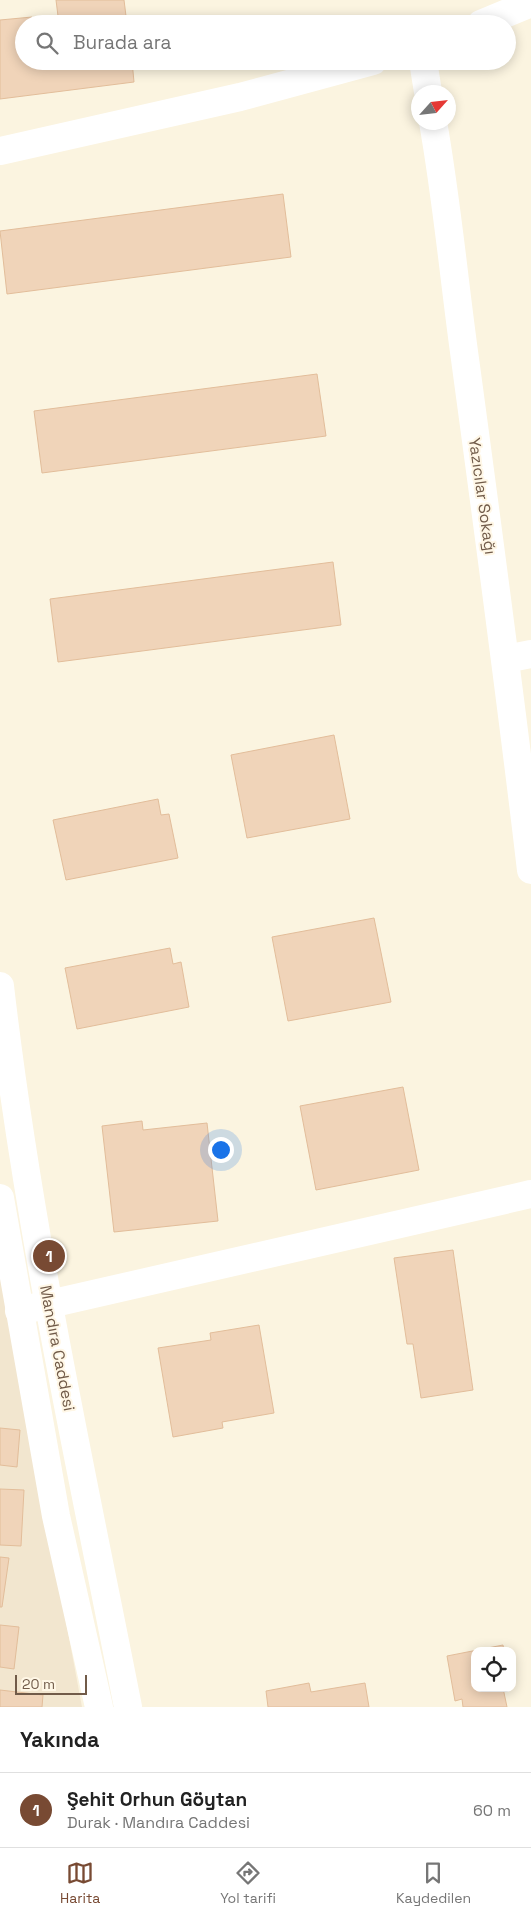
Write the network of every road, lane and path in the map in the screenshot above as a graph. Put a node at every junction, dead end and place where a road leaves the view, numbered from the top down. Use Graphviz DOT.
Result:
graph roads {
  1 [pos="531,3"];
  2 [pos="502,15"];
  3 [pos="340,70"];
  4 [pos="424,70"];
  5 [pos="427,85"];
  6 [pos="434,130"];
  7 [pos="0,151"];
  8 [pos="518,656"];
  9 [pos="531,870"];
  10 [pos="0,986"];
  11 [pos="531,1194"];
  12 [pos="0,1198"];
  13 [pos="48,1304"];
  14 [pos="19,1310"];
  15 [pos="99,1707"];
  16 [pos="128,1707"];
  1 -- 2 [label="street"];
  3 -- 7 [label="street"];
  4 -- 5 [label="street"];
  6 -- 8 [label="street, Yazıcılar Sokağı"];
  8 -- 9 [label="street, Yazıcılar Sokağı"];
  10 -- 13 [label="street, Mandıra Caddesi"];
  11 -- 13 [label="street"];
  12 -- 14 [label="street, Mandıra Caddesi"];
  13 -- 14 [label="street"];
  13 -- 16 [label="street, Mandıra Caddesi"];
  14 -- 15 [label="street, Mandıra Caddesi"];
}
